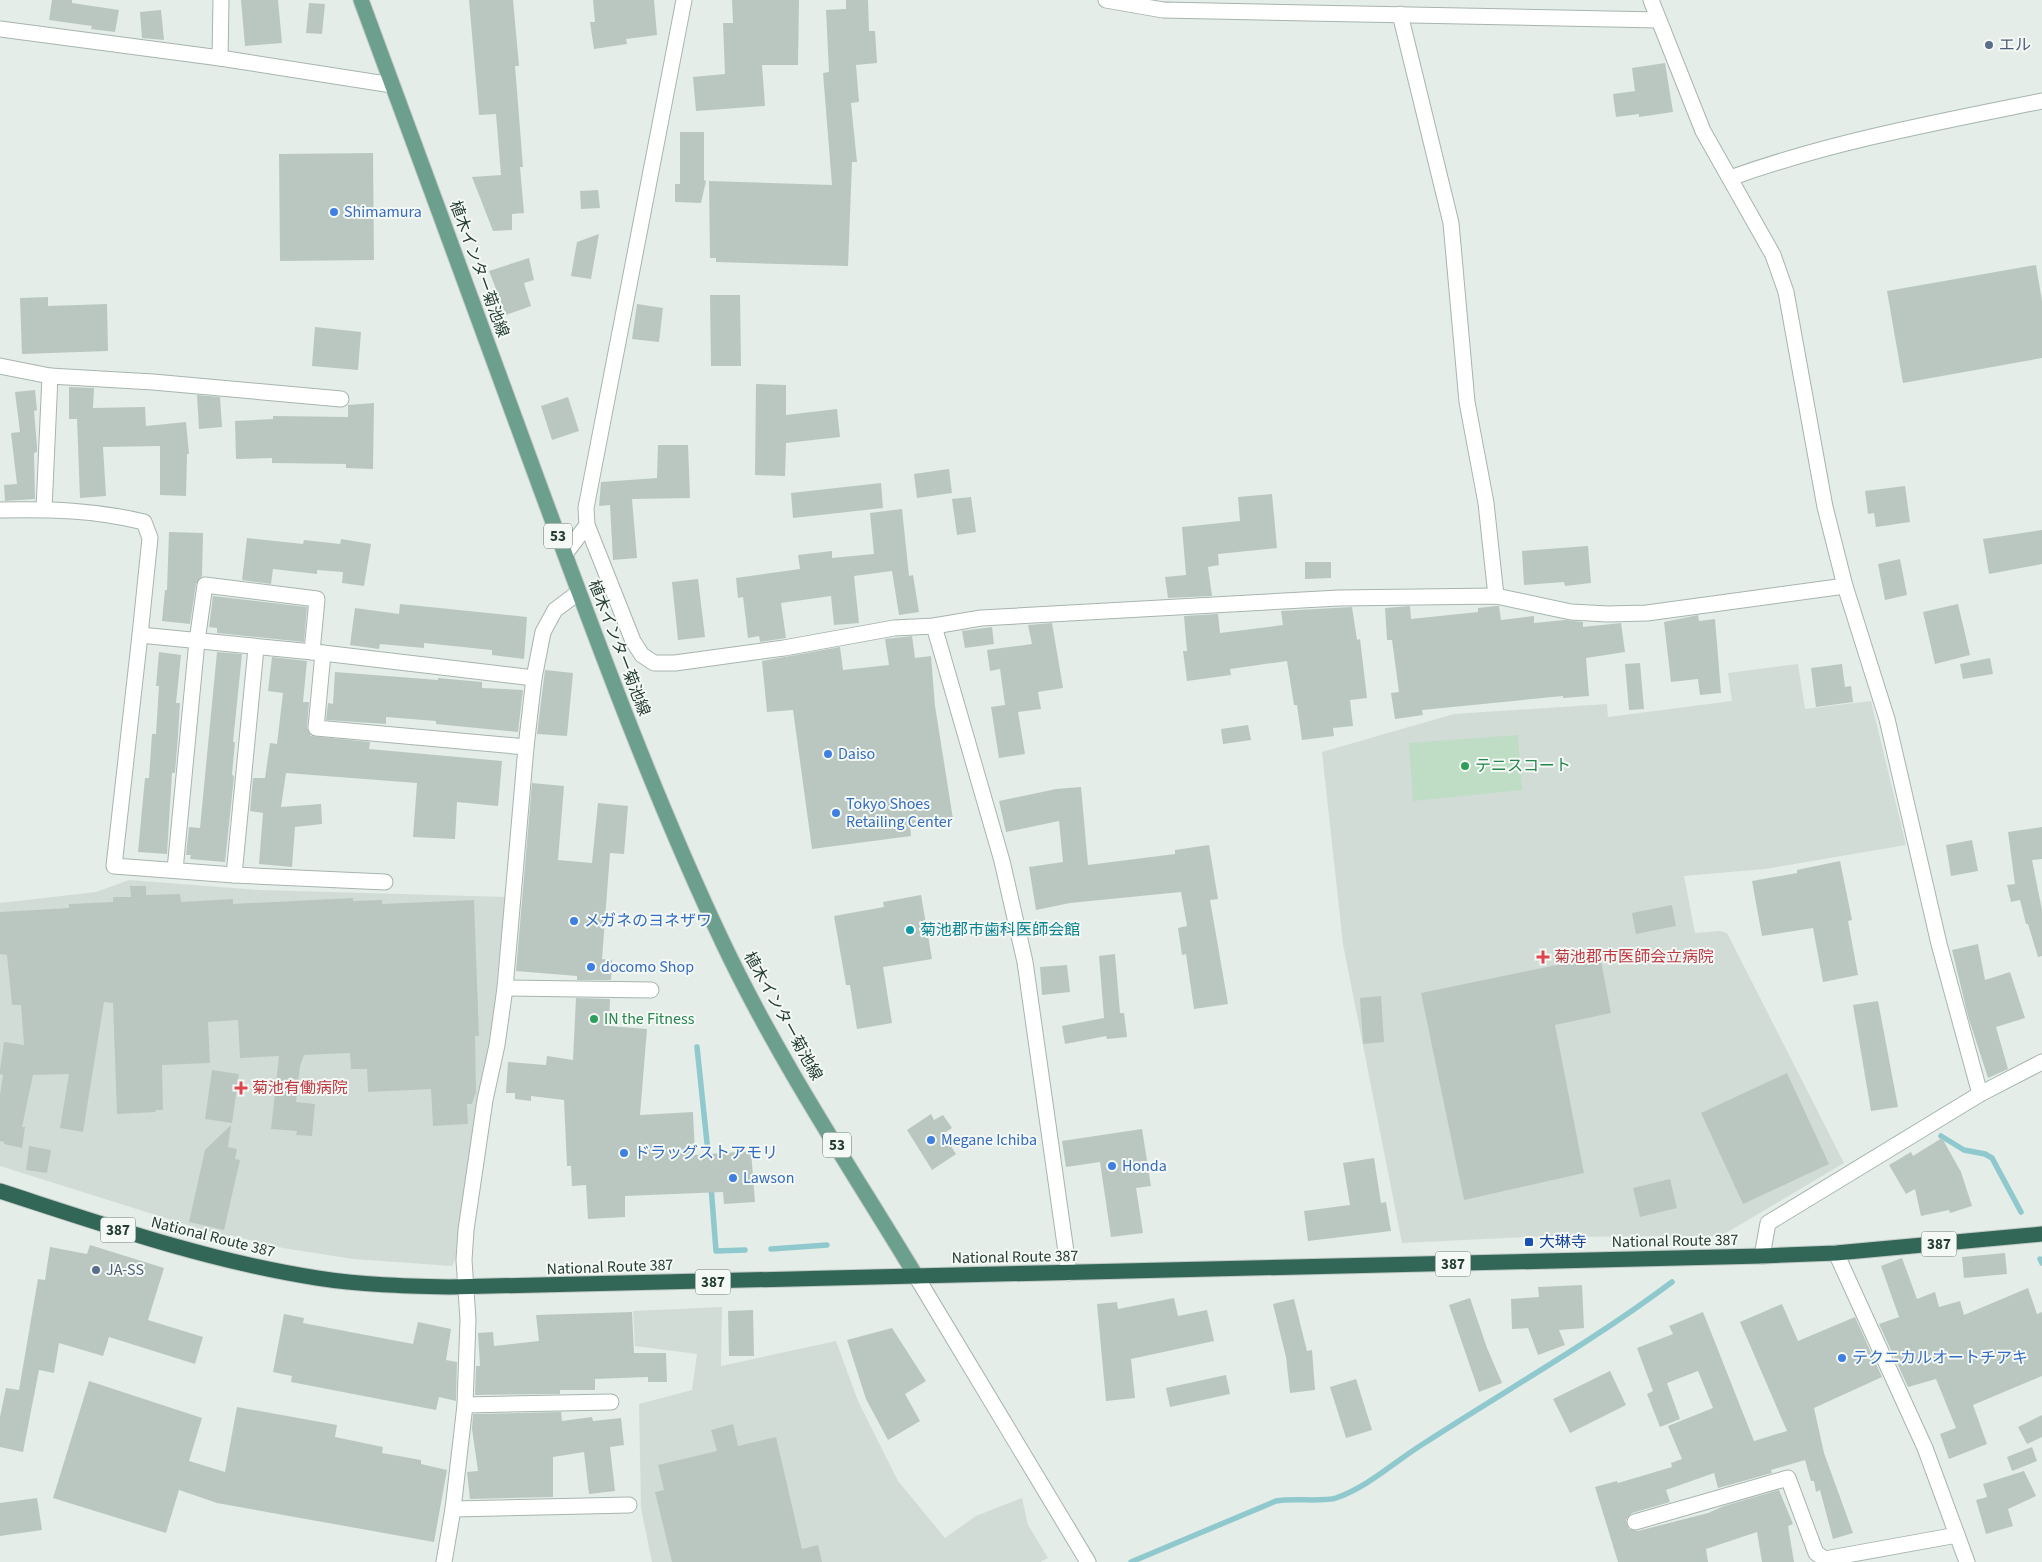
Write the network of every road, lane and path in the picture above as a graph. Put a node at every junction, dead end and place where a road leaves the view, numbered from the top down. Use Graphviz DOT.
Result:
graph roads {
  1 [pos="221,0"];
  2 [pos="361,0"];
  3 [pos="684,0"];
  4 [pos="1106,0"];
  5 [pos="1651,0"];
  6 [pos="1400,14"];
  7 [pos="1658,20"];
  8 [pos="0,29"];
  9 [pos="220,58"];
  10 [pos="392,86"];
  11 [pos="2042,101"];
  12 [pos="1730,178"];
  13 [pos="0,366"];
  14 [pos="50,376"];
  15 [pos="341,399"];
  16 [pos="44,509"];
  17 [pos="0,510"];
  18 [pos="587,525"];
  19 [pos="565,554"];
  20 [pos="1845,586"];
  21 [pos="579,592"];
  22 [pos="1496,596"];
  23 [pos="934,626"];
  24 [pos="140,634"];
  25 [pos="197,641"];
  26 [pos="256,648"];
  27 [pos="317,652"];
  28 [pos="534,678"];
  29 [pos="526,748"];
  30 [pos="175,870"];
  31 [pos="234,875"];
  32 [pos="385,882"];
  33 [pos="505,988"];
  34 [pos="651,990"];
  35 [pos="2042,1062"];
  36 [pos="1980,1094"];
  37 [pos="0,1192"];
  38 [pos="2042,1234"];
  39 [pos="1836,1253"];
  40 [pos="1762,1256"];
  41 [pos="1070,1273"];
  42 [pos="916,1276"];
  43 [pos="466,1288"];
  44 [pos="611,1402"];
  45 [pos="465,1405"];
  46 [pos="629,1505"];
  47 [pos="453,1509"];
  48 [pos="1635,1522"];
  49 [pos="1957,1535"];
  50 [pos="1825,1561"];
  51 [pos="444,1562"];
  52 [pos="1088,1562"];
  53 [pos="1967,1562"];
  1 -- 9 [label="street"];
  2 -- 10 [label="main road, 植木インター菊池線 / 53"];
  3 -- 18 [label="street"];
  4 -- 6 [label="street"];
  5 -- 7 [label="street"];
  6 -- 7 [label="street"];
  6 -- 22 [label="street"];
  7 -- 12 [label="street"];
  8 -- 9 [label="street"];
  9 -- 10 [label="street"];
  10 -- 19 [label="main road, 植木インター菊池線 / 53"];
  11 -- 12 [label="street"];
  12 -- 20 [label="street"];
  13 -- 14 [label="street"];
  14 -- 15 [label="street"];
  14 -- 16 [label="street"];
  16 -- 17 [label="street"];
  16 -- 24 [label="street"];
  18 -- 19 [label="street"];
  18 -- 23 [label="street"];
  19 -- 21 [label="main road, 植木インター菊池線 / 53"];
  20 -- 22 [label="street"];
  20 -- 36 [label="street"];
  21 -- 28 [label="street"];
  21 -- 42 [label="main road, 植木インター菊池線 / 53"];
  22 -- 23 [label="street"];
  23 -- 41 [label="street"];
  24 -- 25 [label="street"];
  24 -- 30 [label="street"];
  25 -- 26 [label="street"];
  25 -- 27 [label="street"];
  25 -- 30 [label="street"];
  26 -- 27 [label="street"];
  26 -- 31 [label="street"];
  27 -- 28 [label="street"];
  27 -- 29 [label="street"];
  28 -- 29 [label="street"];
  29 -- 33 [label="street"];
  30 -- 31 [label="street"];
  31 -- 32 [label="street"];
  33 -- 34 [label="street"];
  33 -- 43 [label="street"];
  35 -- 36 [label="street"];
  36 -- 40 [label="street"];
  37 -- 43 [label="highway, National Route 387 / 387"];
  38 -- 39 [label="highway, National Route 387 / 387"];
  39 -- 40 [label="highway, National Route 387 / 387"];
  39 -- 49 [label="street"];
  40 -- 41 [label="highway, National Route 387 / 387"];
  41 -- 42 [label="highway, National Route 387 / 387"];
  42 -- 43 [label="highway, National Route 387 / 387"];
  42 -- 52 [label="street"];
  43 -- 45 [label="street"];
  44 -- 45 [label="street"];
  45 -- 47 [label="street"];
  46 -- 47 [label="street"];
  47 -- 51 [label="street"];
  48 -- 50 [label="street"];
  49 -- 50 [label="street"];
  49 -- 53 [label="street"];
}
